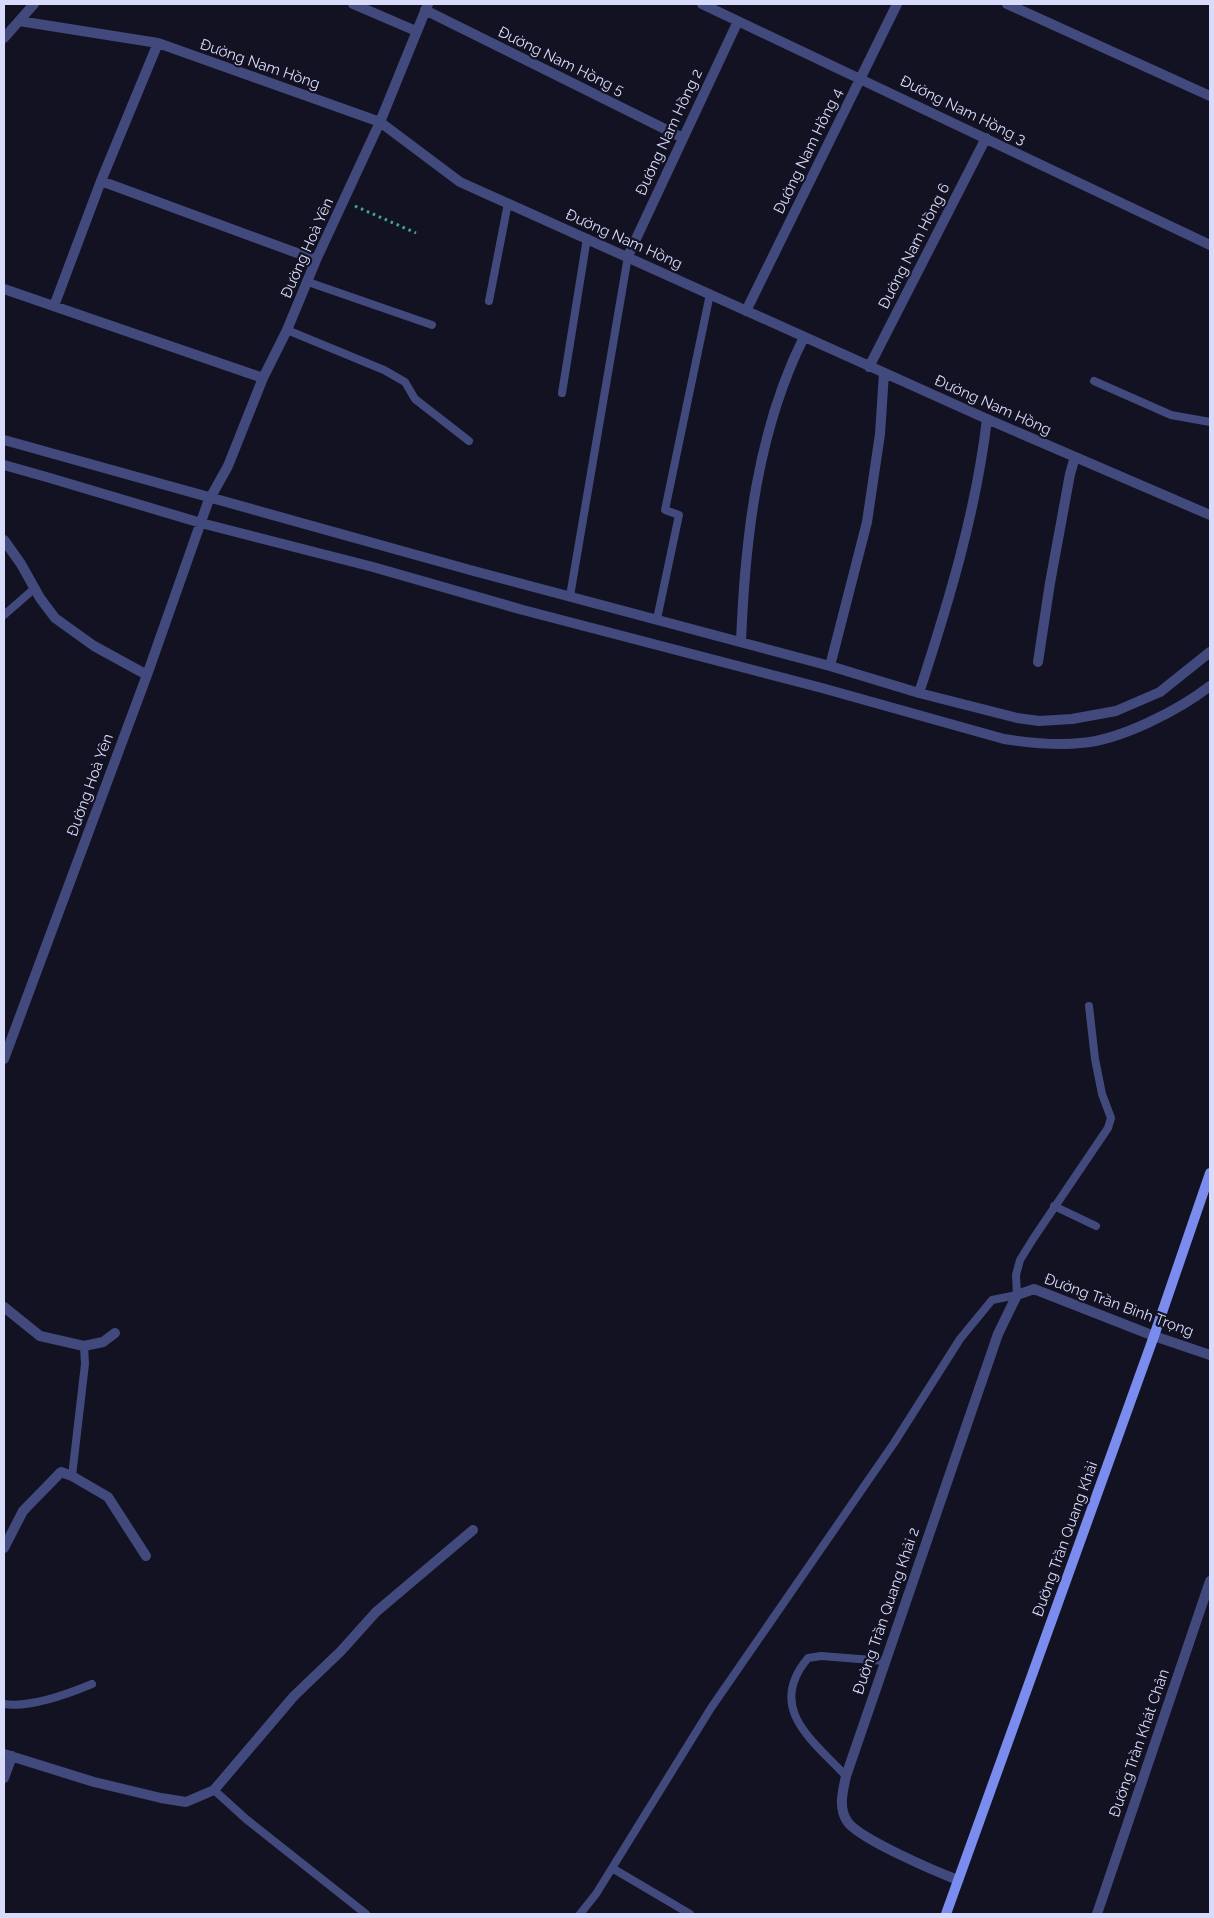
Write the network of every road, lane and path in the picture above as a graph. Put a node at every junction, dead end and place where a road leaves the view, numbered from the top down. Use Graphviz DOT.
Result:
graph roads {
  1 [pos="34,4"];
  2 [pos="352,4"];
  3 [pos="702,4"];
  4 [pos="896,4"];
  5 [pos="1008,4"];
  6 [pos="426,7"];
  7 [pos="20,21"];
  8 [pos="738,21"];
  9 [pos="416,32"];
  10 [pos="4,38"];
  11 [pos="158,43"];
  12 [pos="860,78"];
  13 [pos="1210,96"];
  14 [pos="380,122"];
  15 [pos="683,138"];
  16 [pos="986,138"];
  17 [pos="101,181"];
  18 [pos="343,201"];
  19 [pos="508,203"];
  20 [pos="416,233"];
  21 [pos="587,238"];
  22 [pos="1210,245"];
  23 [pos="628,256"];
  24 [pos="316,260"];
  25 [pos="308,282"];
  26 [pos="4,289"];
  27 [pos="710,294"];
  28 [pos="488,301"];
  29 [pos="54,306"];
  30 [pos="746,311"];
  31 [pos="432,325"];
  32 [pos="287,330"];
  33 [pos="804,337"];
  34 [pos="870,367"];
  35 [pos="884,373"];
  36 [pos="263,378"];
  37 [pos="1094,381"];
  38 [pos="562,393"];
  39 [pos="988,419"];
  40 [pos="1210,422"];
  41 [pos="4,440"];
  42 [pos="469,441"];
  43 [pos="1075,457"];
  44 [pos="4,465"];
  45 [pos="209,500"];
  46 [pos="1210,515"];
  47 [pos="202,522"];
  48 [pos="4,540"];
  49 [pos="35,588"];
  50 [pos="570,596"];
  51 [pos="4,615"];
  52 [pos="657,619"];
  53 [pos="741,642"];
  54 [pos="1210,652"];
  55 [pos="1038,662"];
  56 [pos="830,666"];
  57 [pos="147,675"];
  58 [pos="1210,686"];
  59 [pos="919,693"];
  60 [pos="1089,1006"];
  61 [pos="4,1059"];
  62 [pos="1210,1173"];
  63 [pos="1054,1206"];
  64 [pos="1096,1226"];
  65 [pos="1018,1295"];
  66 [pos="4,1307"];
  67 [pos="115,1333"];
  68 [pos="1154,1336"];
  69 [pos="84,1346"];
  70 [pos="1210,1354"];
  71 [pos="72,1476"];
  72 [pos="473,1530"];
  73 [pos="4,1548"];
  74 [pos="146,1556"];
  75 [pos="1210,1581"];
  76 [pos="885,1661"];
  77 [pos="92,1684"];
  78 [pos="4,1704"];
  79 [pos="8,1755"];
  80 [pos="846,1776"];
  81 [pos="4,1778"];
  82 [pos="214,1790"];
  83 [pos="612,1868"];
  84 [pos="958,1880"];
  85 [pos="366,1914"];
  86 [pos="580,1914"];
  87 [pos="690,1914"];
  88 [pos="946,1914"];
  89 [pos="1097,1914"];
  1 -- 7 [label="street"];
  2 -- 9 [label="street"];
  3 -- 8 [label="street, Đường Nam Hồng 3"];
  4 -- 12 [label="street, Đường Nam Hồng 4"];
  5 -- 13 [label="street"];
  6 -- 9 [label="street, Đường Hoà Yên"];
  6 -- 15 [label="street, Đường Nam Hồng 5"];
  7 -- 10 [label="street"];
  7 -- 11 [label="street, Đường Nam Hồng"];
  8 -- 12 [label="street, Đường Nam Hồng 3"];
  8 -- 15 [label="street, Đường Nam Hồng 2"];
  9 -- 14 [label="street, Đường Hoà Yên"];
  11 -- 14 [label="street, Đường Nam Hồng"];
  11 -- 17 [label="street"];
  12 -- 16 [label="street, Đường Nam Hồng 3"];
  12 -- 30 [label="street, Đường Nam Hồng 4"];
  14 -- 18 [label="street, Đường Hoà Yên"];
  14 -- 19 [label="street, Đường Nam Hồng"];
  15 -- 23 [label="street, Đường Nam Hồng 2"];
  16 -- 22 [label="street, Đường Nam Hồng 3"];
  16 -- 34 [label="street, Đường Nam Hồng 6"];
  17 -- 24 [label="street"];
  17 -- 29 [label="street"];
  18 -- 20 [label="path"];
  18 -- 24 [label="street, Đường Hoà Yên"];
  19 -- 21 [label="street, Đường Nam Hồng"];
  19 -- 28 [label="lane"];
  21 -- 23 [label="street, Đường Nam Hồng"];
  21 -- 38 [label="lane"];
  23 -- 27 [label="street, Đường Nam Hồng"];
  23 -- 50 [label="lane"];
  24 -- 25 [label="street, Đường Hoà Yên"];
  25 -- 31 [label="lane"];
  25 -- 32 [label="street, Đường Hoà Yên"];
  26 -- 29 [label="street"];
  27 -- 30 [label="street, Đường Nam Hồng"];
  27 -- 52 [label="lane"];
  29 -- 36 [label="street"];
  30 -- 33 [label="street, Đường Nam Hồng"];
  32 -- 36 [label="street, Đường Hoà Yên"];
  32 -- 42 [label="lane"];
  33 -- 34 [label="street, Đường Nam Hồng"];
  33 -- 53 [label="street"];
  34 -- 35 [label="street, Đường Nam Hồng"];
  35 -- 39 [label="street, Đường Nam Hồng"];
  35 -- 56 [label="street"];
  36 -- 45 [label="street, Đường Hoà Yên"];
  37 -- 40 [label="lane"];
  39 -- 43 [label="street, Đường Nam Hồng"];
  39 -- 59 [label="street"];
  41 -- 45 [label="street"];
  43 -- 46 [label="street, Đường Nam Hồng"];
  43 -- 55 [label="street"];
  44 -- 47 [label="street"];
  45 -- 47 [label="street, Đường Hoà Yên"];
  45 -- 50 [label="street"];
  47 -- 57 [label="street, Đường Hoà Yên"];
  47 -- 58 [label="street"];
  48 -- 49 [label="street"];
  49 -- 51 [label="lane"];
  49 -- 57 [label="street"];
  50 -- 52 [label="street"];
  52 -- 53 [label="street"];
  53 -- 56 [label="street"];
  54 -- 59 [label="street"];
  56 -- 59 [label="street"];
  57 -- 61 [label="street, Đường Hoà Yên"];
  60 -- 63 [label="lane"];
  62 -- 68 [label="main road, Đường Trần Quang Khải"];
  63 -- 64 [label="lane"];
  63 -- 65 [label="lane"];
  65 -- 68 [label="street, Đường Trần Bình Trọng"];
  65 -- 76 [label="street, Đường Trần Quang Khải 2"];
  65 -- 83 [label="lane"];
  66 -- 69 [label="street"];
  67 -- 69 [label="street"];
  68 -- 70 [label="street, Đường Trần Bình Trọng"];
  68 -- 84 [label="main road, Đường Trần Quang Khải"];
  69 -- 71 [label="lane"];
  71 -- 73 [label="street"];
  71 -- 74 [label="street"];
  72 -- 82 [label="street"];
  75 -- 89 [label="street, Đường Trần Khát Chân"];
  76 -- 80 [label="street, Đường Trần Quang Khải 2"];
  76 -- 80 [label="lane"];
  77 -- 78 [label="lane"];
  79 -- 81 [label="street"];
  79 -- 82 [label="street"];
  80 -- 84 [label="street, Đường Trần Quang Khải 2"];
  82 -- 85 [label="lane"];
  83 -- 86 [label="lane"];
  83 -- 87 [label="lane"];
  84 -- 88 [label="main road, Đường Trần Quang Khải"];
}
